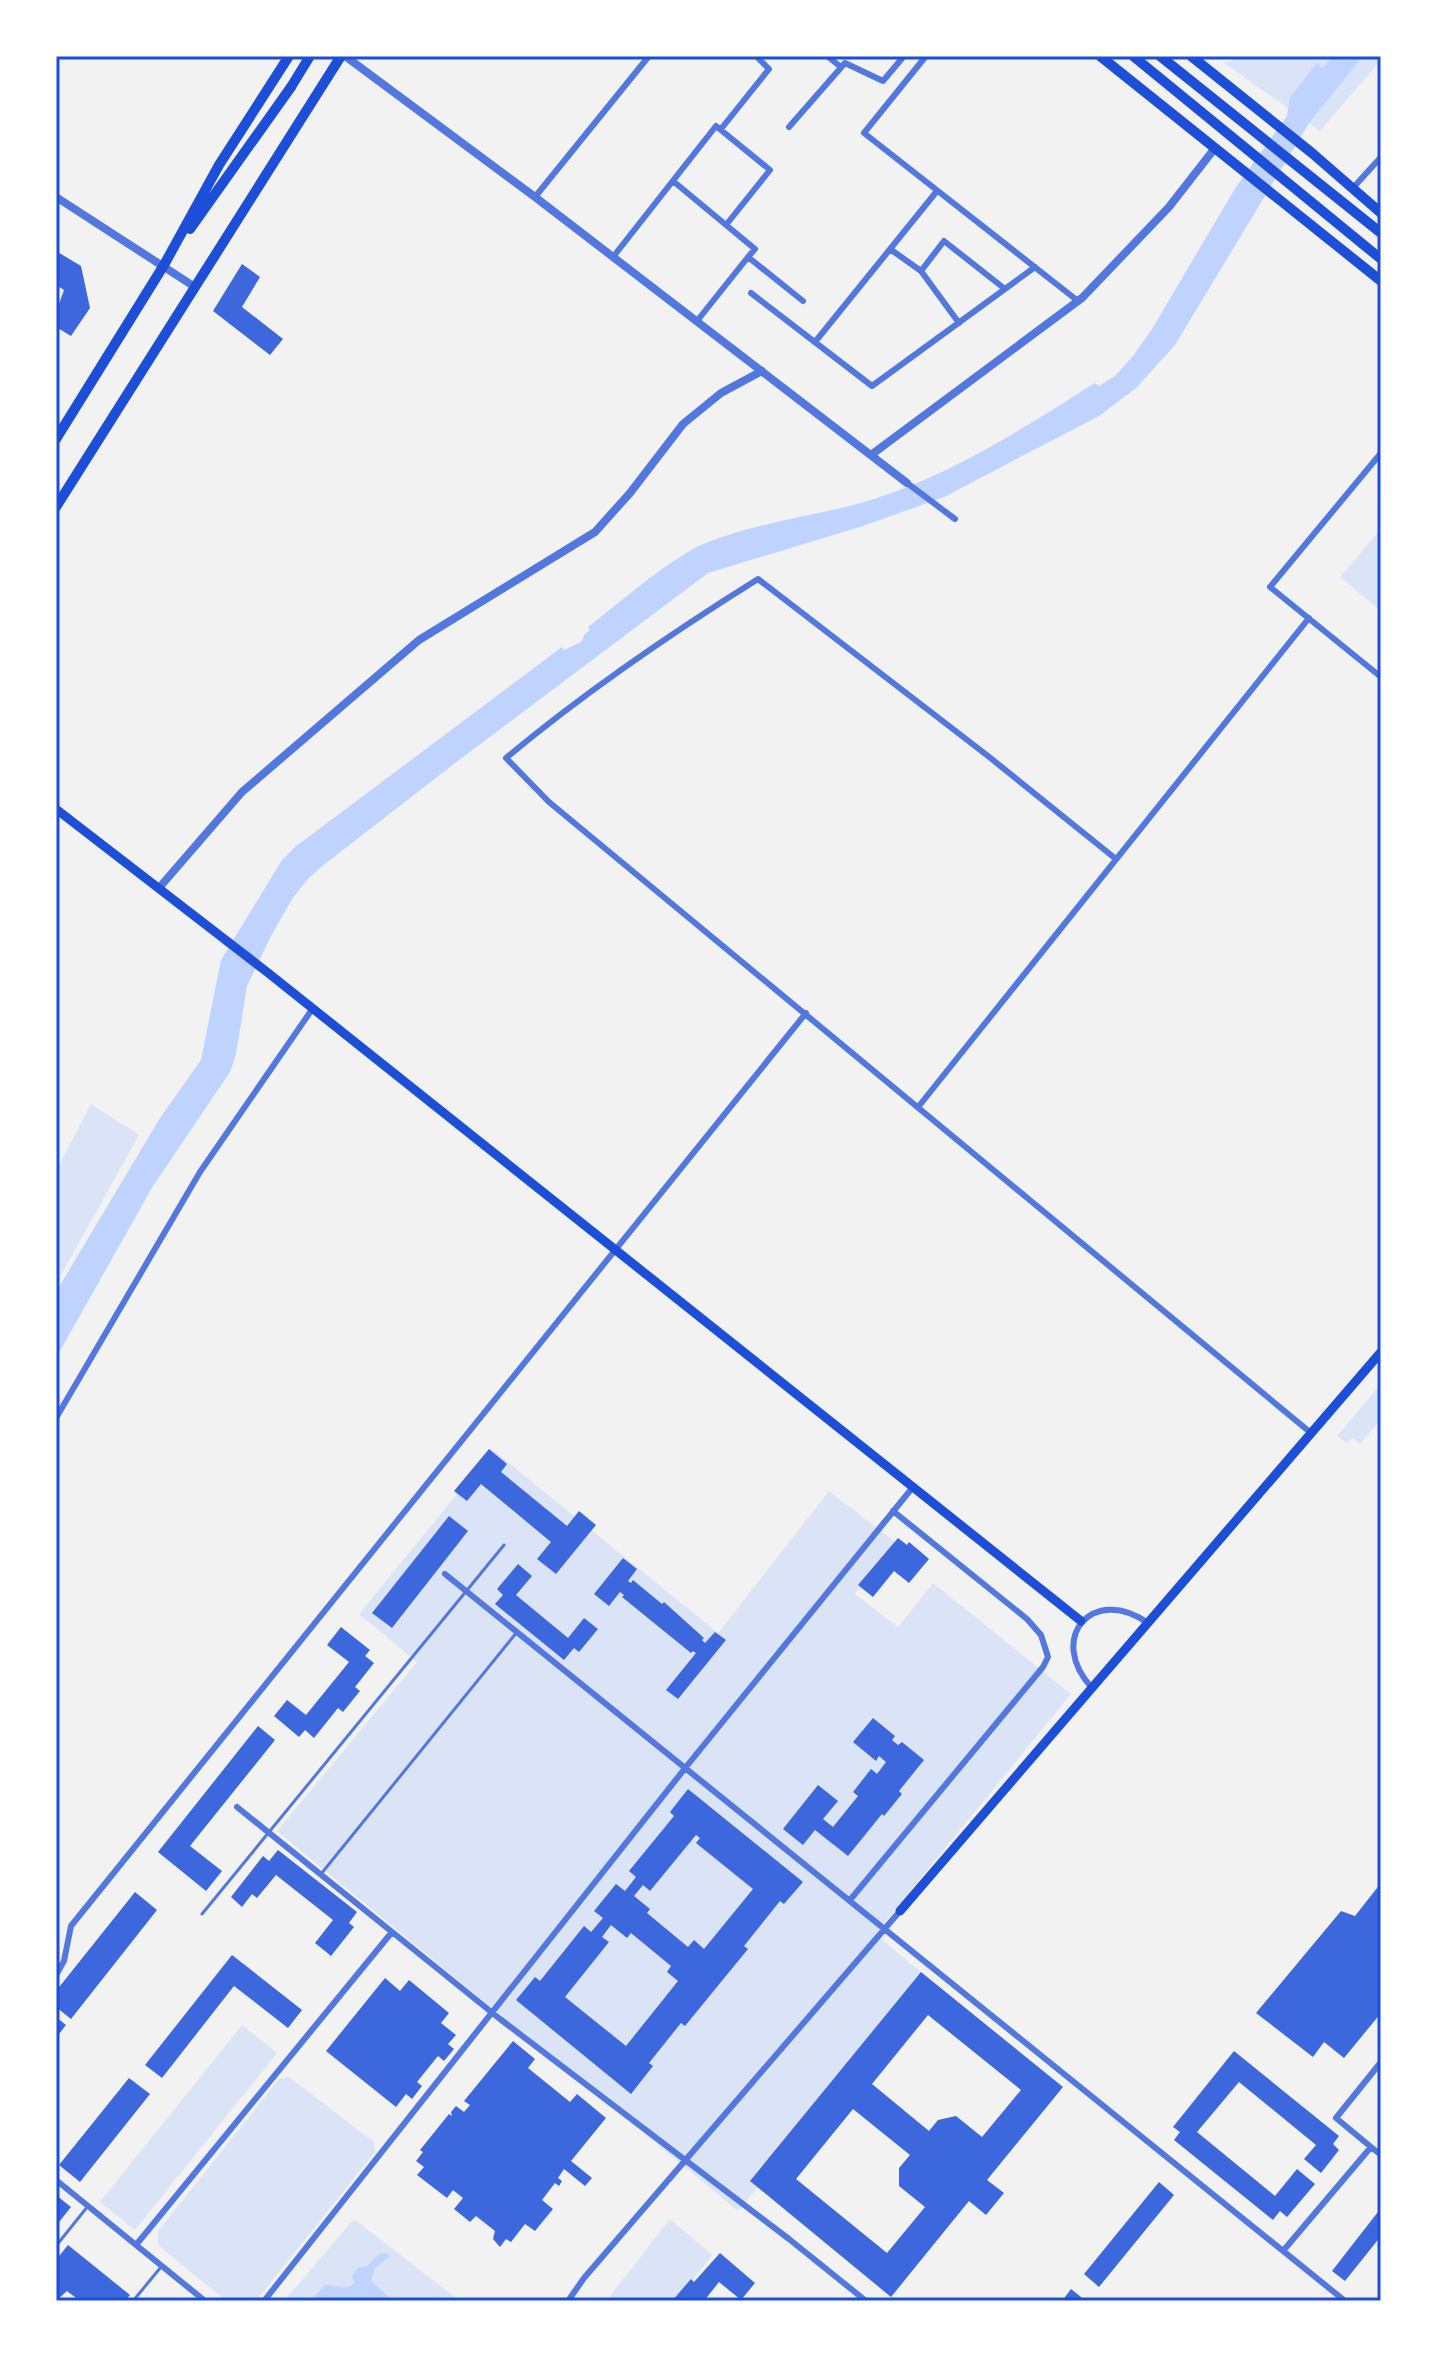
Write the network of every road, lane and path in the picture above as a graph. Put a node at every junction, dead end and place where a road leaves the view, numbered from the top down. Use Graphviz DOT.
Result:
graph roads {
  1 [pos="289,56"];
  2 [pos="310,56"];
  3 [pos="343,56"];
  4 [pos="649,56"];
  5 [pos="756,56"];
  6 [pos="827,56"];
  7 [pos="904,56"];
  8 [pos="926,56"];
  9 [pos="1100,56"];
  10 [pos="1133,56"];
  11 [pos="1160,56"];
  12 [pos="1191,56"];
  13 [pos="1200,60"];
  14 [pos="841,67"];
  15 [pos="789,127"];
  16 [pos="721,129"];
  17 [pos="1215,148"];
  18 [pos="1381,157"];
  19 [pos="673,181"];
  20 [pos="1352,189"];
  21 [pos="937,191"];
  22 [pos="56,197"];
  23 [pos="535,197"];
  24 [pos="1381,213"];
  25 [pos="726,225"];
  26 [pos="1381,233"];
  27 [pos="890,249"];
  28 [pos="613,257"];
  29 [pos="748,257"];
  30 [pos="1381,259"];
  31 [pos="164,265"];
  32 [pos="1035,267"];
  33 [pos="921,271"];
  34 [pos="1381,281"];
  35 [pos="195,287"];
  36 [pos="1005,289"];
  37 [pos="751,293"];
  38 [pos="803,301"];
  39 [pos="1078,301"];
  40 [pos="697,321"];
  41 [pos="959,323"];
  42 [pos="815,342"];
  43 [pos="762,371"];
  44 [pos="56,439"];
  45 [pos="1381,453"];
  46 [pos="871,455"];
  47 [pos="907,483"];
  48 [pos="56,507"];
  49 [pos="955,519"];
  50 [pos="1309,618"];
  51 [pos="1381,677"];
  52 [pos="56,809"];
  53 [pos="1116,859"];
  54 [pos="159,888"];
  55 [pos="313,1008"];
  56 [pos="806,1013"];
  57 [pos="919,1106"];
  58 [pos="615,1249"];
  59 [pos="1381,1352"];
  60 [pos="56,1418"];
  61 [pos="1311,1433"];
  62 [pos="913,1487"];
  63 [pos="893,1511"];
  64 [pos="504,1545"];
  65 [pos="445,1574"];
  66 [pos="466,1591"];
  67 [pos="1081,1621"];
  68 [pos="1148,1623"];
  69 [pos="517,1632"];
  70 [pos="1092,1688"];
  71 [pos="686,1767"];
  72 [pos="237,1807"];
  73 [pos="269,1833"];
  74 [pos="320,1875"];
  75 [pos="850,1900"];
  76 [pos="900,1911"];
  77 [pos="202,1914"];
  78 [pos="885,1929"];
  79 [pos="392,1932"];
  80 [pos="56,1975"];
  81 [pos="493,2013"];
  82 [pos="1381,2062"];
  83 [pos="1371,2147"];
  84 [pos="1381,2155"];
  85 [pos="686,2160"];
  86 [pos="56,2180"];
  87 [pos="88,2206"];
  88 [pos="136,2245"];
  89 [pos="56,2246"];
  90 [pos="1283,2251"];
  91 [pos="161,2266"];
  92 [pos="133,2301"];
  93 [pos="205,2301"];
  94 [pos="264,2301"];
  95 [pos="568,2301"];
  96 [pos="866,2301"];
  97 [pos="1345,2301"];
  1 -- 31 [label="main road"];
  2 -- 31 [label="main road"];
  3 -- 23 [label="street"];
  3 -- 35 [label="main road"];
  4 -- 23 [label="street"];
  5 -- 16 [label="street"];
  6 -- 14 [label="street"];
  7 -- 14 [label="street"];
  8 -- 21 [label="street"];
  9 -- 17 [label="main road"];
  10 -- 30 [label="main road"];
  11 -- 26 [label="main road"];
  12 -- 13 [label="main road"];
  13 -- 20 [label="main road"];
  14 -- 15 [label="street"];
  16 -- 19 [label="street"];
  16 -- 25 [label="street"];
  17 -- 34 [label="main road"];
  17 -- 39 [label="street"];
  18 -- 20 [label="street"];
  19 -- 25 [label="street"];
  19 -- 28 [label="street"];
  20 -- 24 [label="main road"];
  21 -- 27 [label="street"];
  21 -- 32 [label="street"];
  22 -- 31 [label="street"];
  23 -- 28 [label="street"];
  25 -- 29 [label="street"];
  27 -- 33 [label="street"];
  27 -- 42 [label="street"];
  28 -- 40 [label="street"];
  29 -- 38 [label="street"];
  29 -- 40 [label="street"];
  31 -- 35 [label="street"];
  31 -- 44 [label="main road"];
  32 -- 36 [label="street"];
  32 -- 39 [label="street"];
  33 -- 36 [label="street"];
  33 -- 41 [label="street"];
  35 -- 48 [label="main road"];
  36 -- 41 [label="street"];
  37 -- 42 [label="street"];
  39 -- 46 [label="street"];
  40 -- 43 [label="street"];
  41 -- 42 [label="street"];
  43 -- 46 [label="street"];
  43 -- 54 [label="street"];
  45 -- 50 [label="street"];
  46 -- 47 [label="street"];
  47 -- 49 [label="street"];
  50 -- 51 [label="street"];
  50 -- 53 [label="street"];
  52 -- 54 [label="main road"];
  53 -- 56 [label="street"];
  53 -- 57 [label="street"];
  54 -- 55 [label="main road"];
  55 -- 58 [label="main road"];
  55 -- 60 [label="street"];
  56 -- 57 [label="street"];
  56 -- 58 [label="street"];
  57 -- 61 [label="street"];
  58 -- 62 [label="main road"];
  58 -- 80 [label="street"];
  59 -- 61 [label="main road"];
  61 -- 68 [label="main road"];
  62 -- 63 [label="street"];
  62 -- 67 [label="main road"];
  63 -- 71 [label="street"];
  63 -- 75 [label="street"];
  64 -- 66 [label="lane"];
  65 -- 66 [label="street"];
  66 -- 69 [label="street"];
  66 -- 73 [label="lane"];
  67 -- 68 [label="street"];
  67 -- 70 [label="street"];
  68 -- 70 [label="main road"];
  69 -- 71 [label="street"];
  69 -- 74 [label="lane"];
  70 -- 76 [label="main road"];
  71 -- 75 [label="street"];
  71 -- 81 [label="street"];
  72 -- 73 [label="street"];
  73 -- 74 [label="street"];
  73 -- 77 [label="lane"];
  74 -- 79 [label="street"];
  75 -- 78 [label="street"];
  76 -- 78 [label="street"];
  78 -- 85 [label="street"];
  78 -- 90 [label="street"];
  79 -- 81 [label="street"];
  79 -- 88 [label="street"];
  81 -- 85 [label="street"];
  81 -- 94 [label="street"];
  82 -- 83 [label="street"];
  83 -- 84 [label="street"];
  83 -- 90 [label="street"];
  85 -- 95 [label="street"];
  85 -- 96 [label="street"];
  86 -- 87 [label="street"];
  87 -- 88 [label="street"];
  87 -- 89 [label="lane"];
  88 -- 91 [label="street"];
  90 -- 97 [label="street"];
  91 -- 92 [label="lane"];
  91 -- 93 [label="street"];
}
